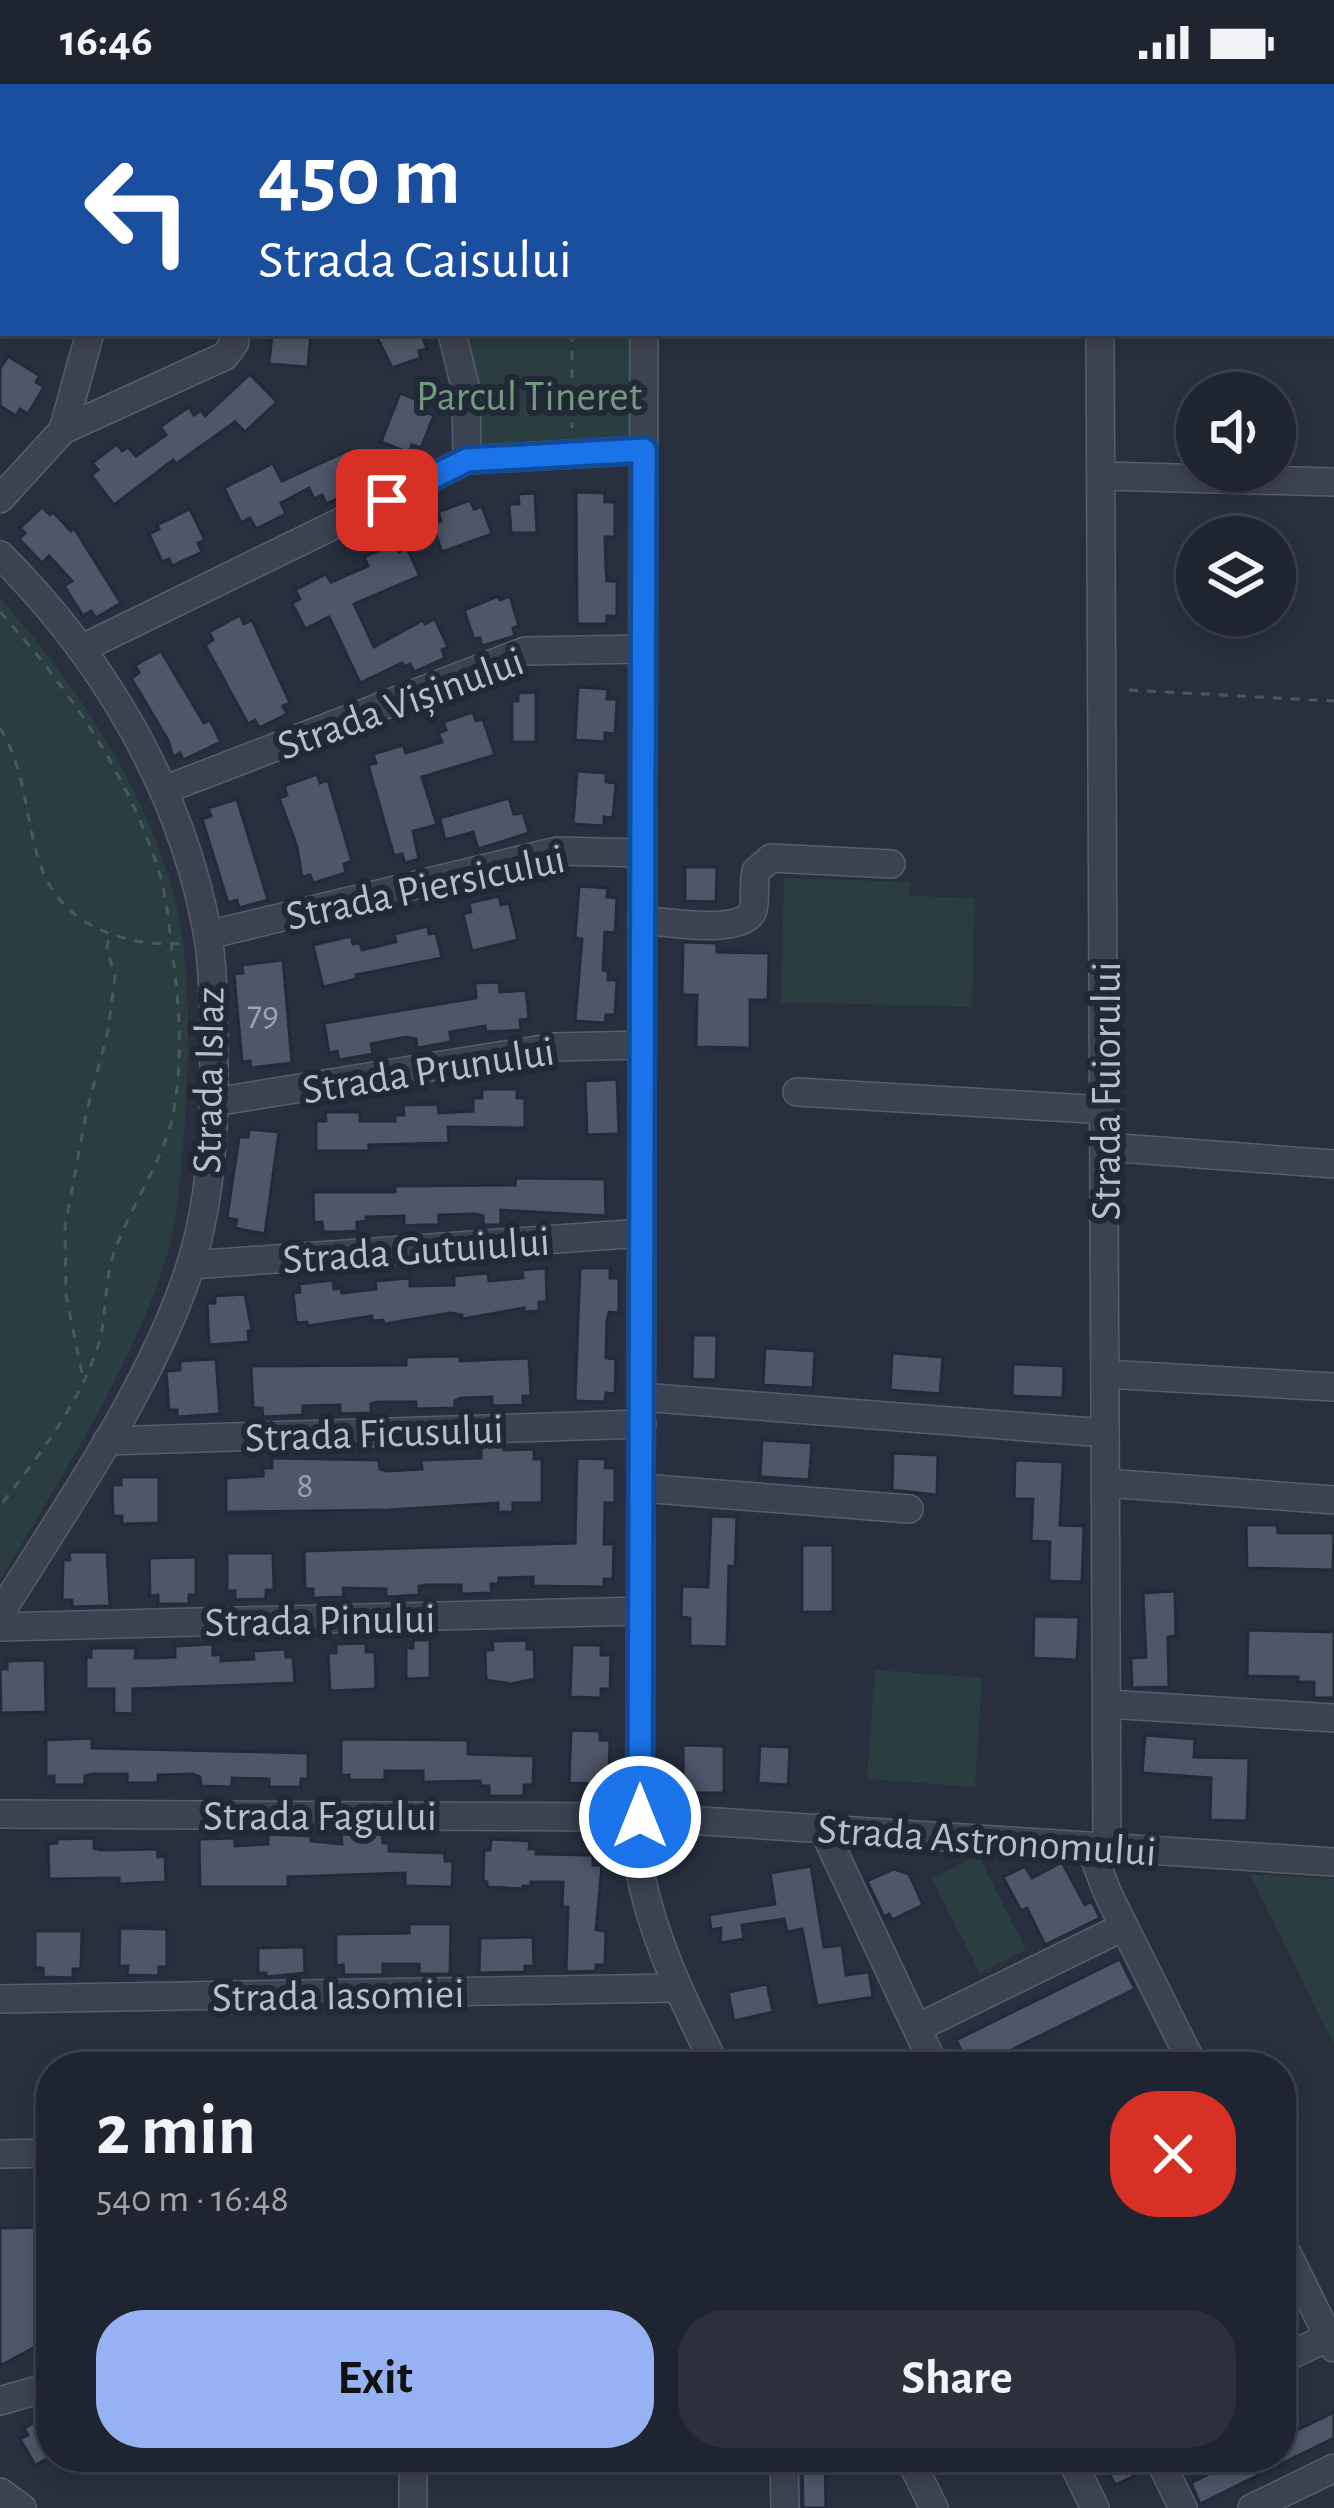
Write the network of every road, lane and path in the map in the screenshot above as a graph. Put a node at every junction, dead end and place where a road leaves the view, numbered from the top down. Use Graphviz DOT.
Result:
graph roads {
  1 [pos="90,336"];
  2 [pos="234,336"];
  3 [pos="453,336"];
  4 [pos="572,336"];
  5 [pos="644,336"];
  6 [pos="1100,336"];
  7 [pos="63,430"];
  8 [pos="644,450"];
  9 [pos="572,453"];
  10 [pos="467,460"];
  11 [pos="1101,476"];
  12 [pos="1334,482"];
  13 [pos="0,499"];
  14 [pos="0,555"];
  15 [pos="0,612"];
  16 [pos="81,649"];
  17 [pos="644,649"];
  18 [pos="1103,688"];
  19 [pos="1334,701"];
  20 [pos="0,728"];
  21 [pos="164,790"];
  22 [pos="643,854"];
  23 [pos="891,864"];
  24 [pos="642,920"];
  25 [pos="110,934"];
  26 [pos="208,935"];
  27 [pos="171,944"];
  28 [pos="643,1045"];
  29 [pos="797,1092"];
  30 [pos="214,1102"];
  31 [pos="1106,1110"];
  32 [pos="1106,1147"];
  33 [pos="1334,1164"];
  34 [pos="642,1233"];
  35 [pos="191,1264"];
  36 [pos="1106,1374"];
  37 [pos="83,1376"];
  38 [pos="1334,1387"];
  39 [pos="642,1411"];
  40 [pos="1105,1433"];
  41 [pos="107,1441"];
  42 [pos="1106,1483"];
  43 [pos="642,1488"];
  44 [pos="1334,1500"];
  45 [pos="0,1506"];
  46 [pos="909,1509"];
  47 [pos="641,1611"];
  48 [pos="0,1614"];
  49 [pos="0,1627"];
  50 [pos="1107,1704"];
  51 [pos="1334,1718"];
  52 [pos="0,1814"];
  53 [pos="640,1817"];
  54 [pos="822,1827"];
  55 [pos="1099,1848"];
  56 [pos="1334,1862"];
  57 [pos="1112,1933"];
  58 [pos="676,1988"];
  59 [pos="0,2000"];
  60 [pos="917,2028"];
  61 [pos="708,2052"];
  62 [pos="928,2052"];
  63 [pos="1187,2052"];
  64 [pos="36,2153"];
  65 [pos="0,2154"];
  66 [pos="1296,2271"];
  67 [pos="1331,2342"];
  68 [pos="1296,2355"];
  69 [pos="36,2390"];
  70 [pos="0,2401"];
  71 [pos="1334,2468"];
  72 [pos="413,2472"];
  73 [pos="784,2472"];
  74 [pos="916,2472"];
  75 [pos="1077,2472"];
  76 [pos="1166,2472"];
  77 [pos="0,2492"];
  78 [pos="22,2508"];
  79 [pos="413,2508"];
  80 [pos="785,2508"];
  81 [pos="934,2508"];
  82 [pos="1095,2508"];
  83 [pos="1184,2508"];
  84 [pos="1252,2508"];
  1 -- 7 [label="street"];
  2 -- 7 [label="street"];
  3 -- 10 [label="street"];
  4 -- 9 [label="path"];
  5 -- 8 [label="street"];
  6 -- 11 [label="street, Strada Fuiorului"];
  7 -- 13 [label="street"];
  8 -- 9 [label="street"];
  8 -- 17 [label="street"];
  9 -- 10 [label="street"];
  10 -- 16 [label="street"];
  11 -- 12 [label="street"];
  11 -- 18 [label="street, Strada Fuiorului"];
  14 -- 16 [label="street, Strada Islaz"];
  15 -- 27 [label="path"];
  16 -- 21 [label="street, Strada Islaz"];
  17 -- 21 [label="street, Strada Vișinului"];
  17 -- 22 [label="street"];
  18 -- 19 [label="path"];
  18 -- 31 [label="street, Strada Fuiorului"];
  20 -- 25 [label="path"];
  21 -- 26 [label="street, Strada Islaz"];
  22 -- 24 [label="street"];
  22 -- 26 [label="street, Strada Piersicului"];
  23 -- 24 [label="street"];
  24 -- 28 [label="street"];
  25 -- 27 [label="path"];
  25 -- 37 [label="path"];
  26 -- 27 [label="path"];
  26 -- 30 [label="street, Strada Islaz"];
  27 -- 37 [label="path"];
  28 -- 30 [label="street, Strada Prunului"];
  28 -- 34 [label="street"];
  29 -- 31 [label="street"];
  30 -- 35 [label="street, Strada Islaz"];
  31 -- 32 [label="street, Strada Fuiorului"];
  32 -- 33 [label="street"];
  32 -- 36 [label="street, Strada Fuiorului"];
  34 -- 35 [label="street, Strada Gutuiului"];
  34 -- 39 [label="street"];
  35 -- 41 [label="street, Strada Islaz"];
  36 -- 38 [label="street"];
  36 -- 40 [label="street, Strada Fuiorului"];
  37 -- 45 [label="path"];
  39 -- 40 [label="street, Strada Ficusului"];
  39 -- 41 [label="street, Strada Ficusului"];
  39 -- 43 [label="street"];
  40 -- 42 [label="street, Strada Fuiorului"];
  41 -- 48 [label="street, Strada Islaz"];
  42 -- 44 [label="street"];
  42 -- 50 [label="street, Strada Fuiorului"];
  43 -- 46 [label="street"];
  43 -- 47 [label="street"];
  47 -- 49 [label="street, Strada Pinului"];
  47 -- 53 [label="street"];
  50 -- 51 [label="street"];
  50 -- 55 [label="street, Strada Fuiorului"];
  52 -- 53 [label="street, Strada Fagului"];
  53 -- 54 [label="street, Strada Astronomului"];
  53 -- 58 [label="street"];
  54 -- 55 [label="street, Strada Astronomului"];
  54 -- 60 [label="street"];
  55 -- 56 [label="street, Strada Astronomului"];
  55 -- 63 [label="street"];
  57 -- 60 [label="street"];
  58 -- 59 [label="street, Strada Iasomiei"];
  58 -- 61 [label="street"];
  60 -- 62 [label="street"];
  64 -- 65 [label="street"];
  66 -- 67 [label="street"];
  67 -- 68 [label="street"];
  69 -- 70 [label="street"];
  71 -- 84 [label="street"];
  72 -- 79 [label="street"];
  73 -- 80 [label="street"];
  74 -- 81 [label="street"];
  75 -- 82 [label="street"];
  76 -- 83 [label="street"];
  77 -- 78 [label="street"];
}
